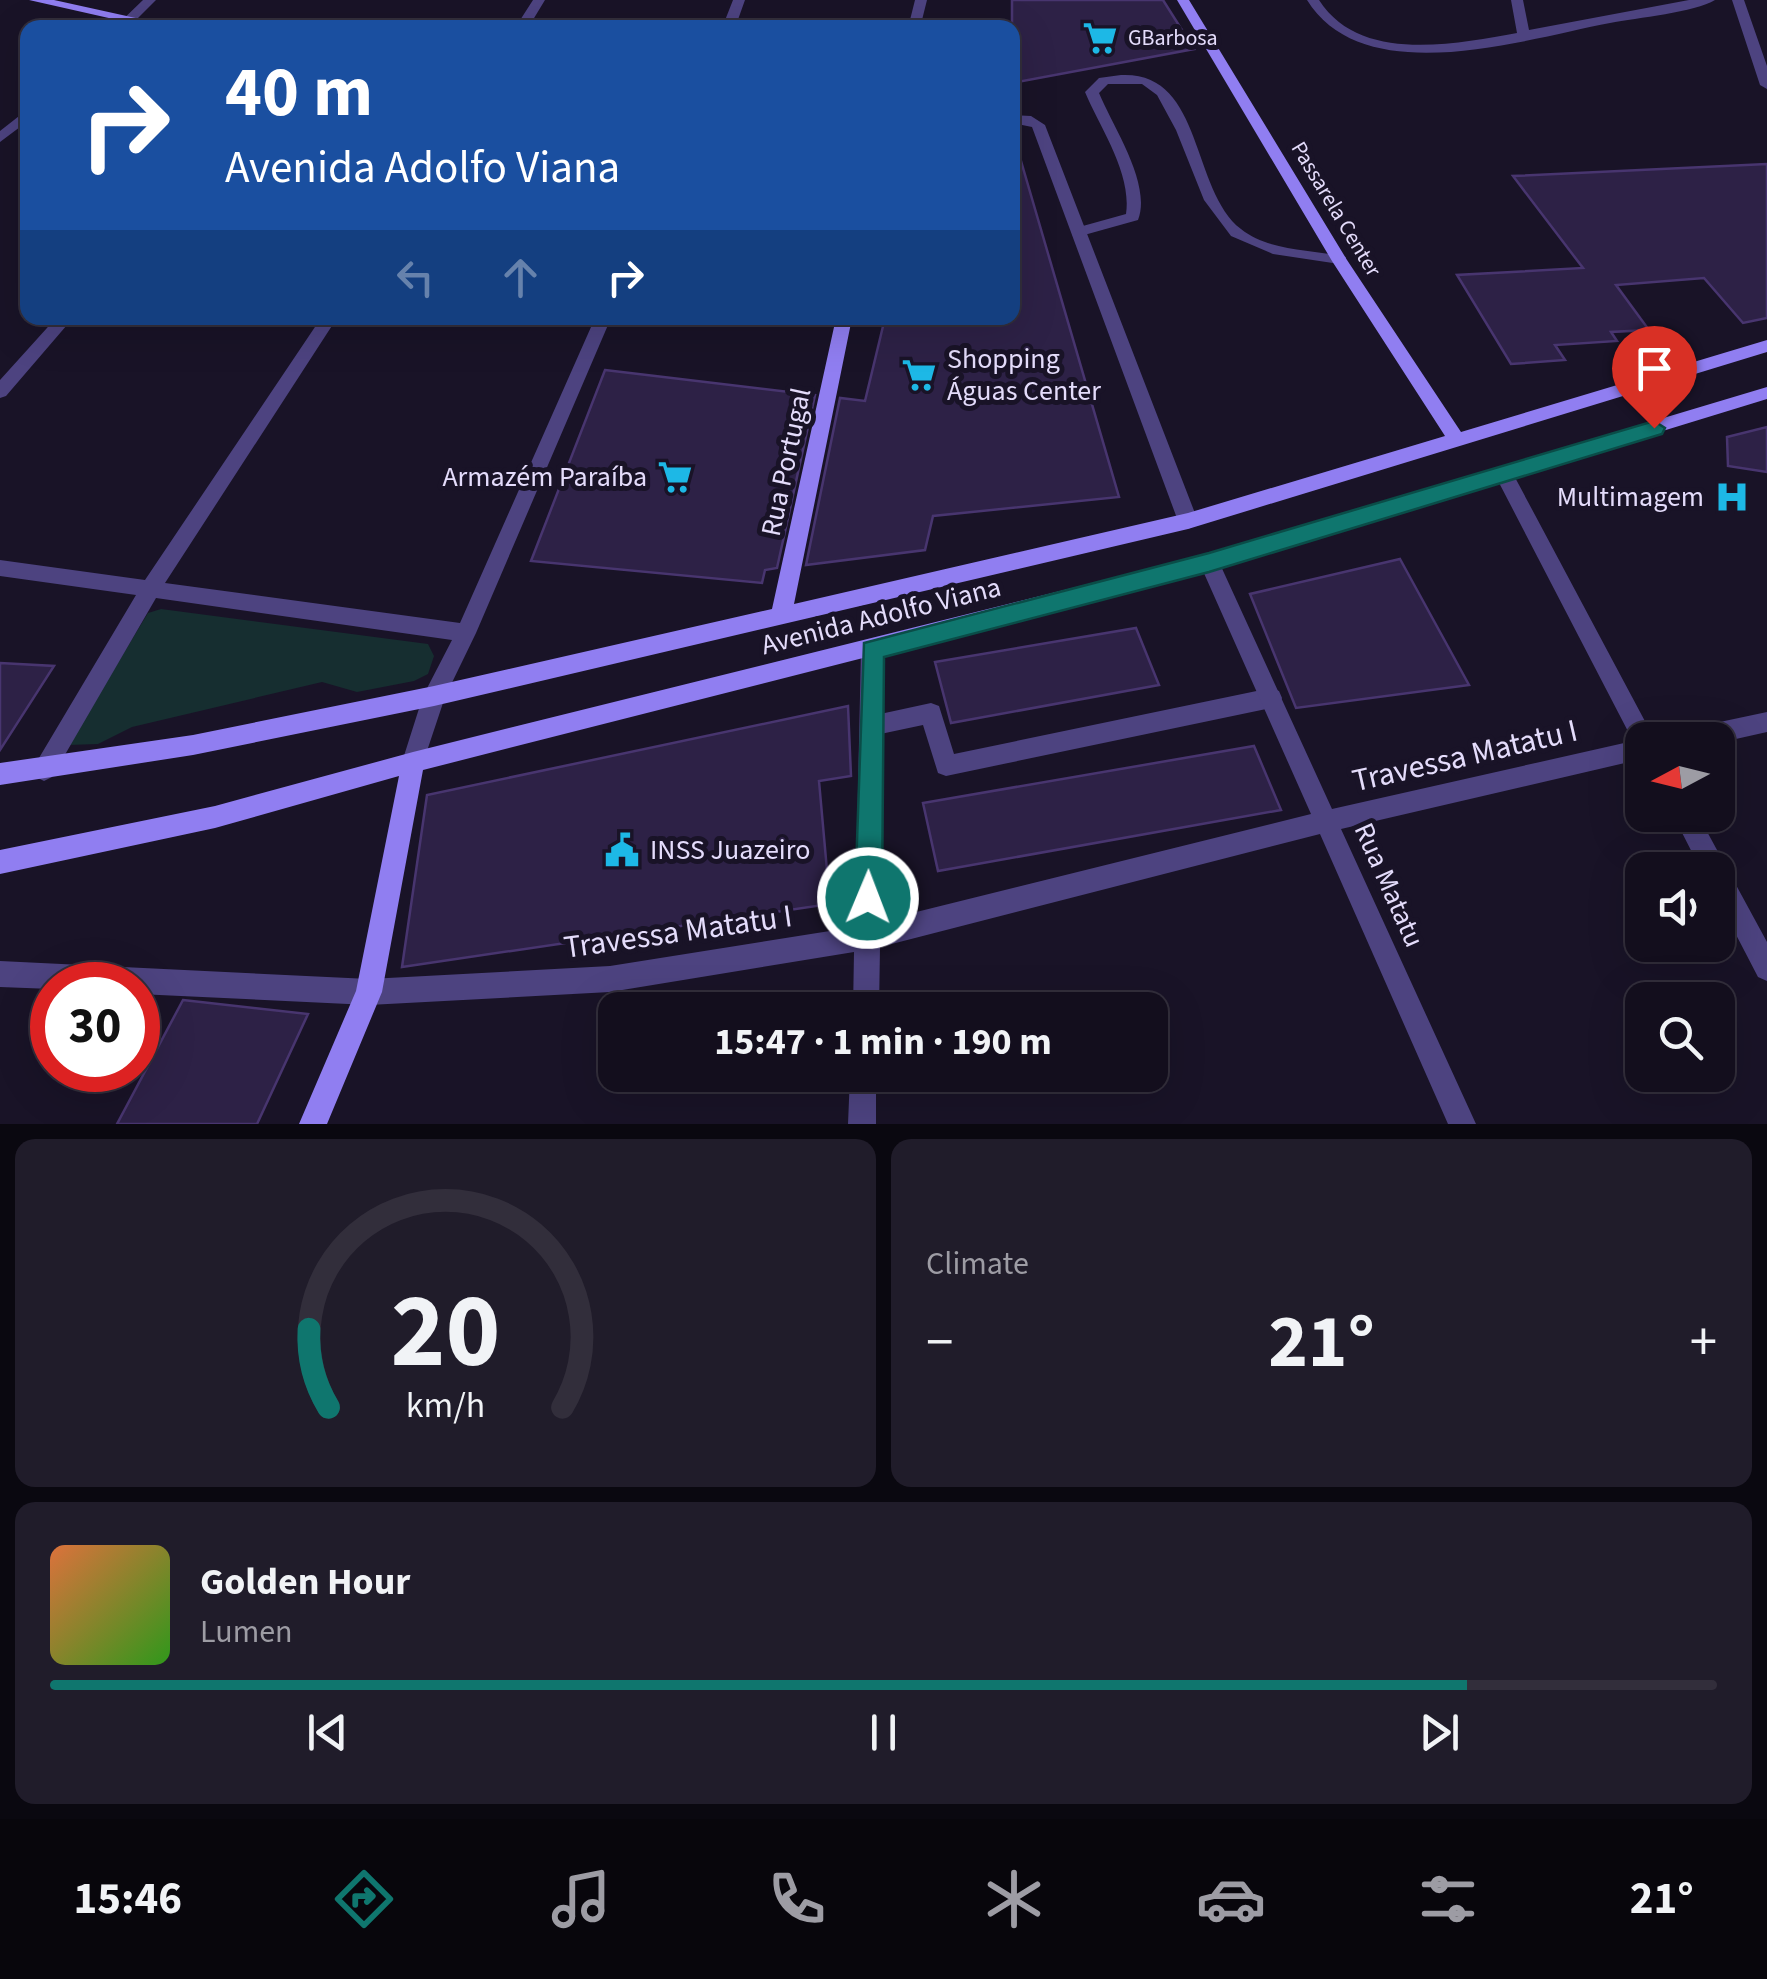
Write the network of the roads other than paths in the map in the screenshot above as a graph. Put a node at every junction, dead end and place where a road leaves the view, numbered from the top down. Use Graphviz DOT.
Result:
graph roads {
  1 [pos="35,0"];
  2 [pos="150,0"];
  3 [pos="1184,0"];
  4 [pos="1313,0"];
  5 [pos="1517,0"];
  6 [pos="1738,0"];
  7 [pos="1701,1"];
  8 [pos="112,20"];
  9 [pos="127,20"];
  10 [pos="1524,36"];
  11 [pos="1767,85"];
  12 [pos="1020,118"];
  13 [pos="20,120"];
  14 [pos="0,138"];
  15 [pos="1077,232"];
  16 [pos="1340,260"];
  17 [pos="60,325"];
  18 [pos="324,325"];
  19 [pos="600,325"];
  20 [pos="843,325"];
  21 [pos="1767,346"];
  22 [pos="0,392"];
  23 [pos="1767,393"];
  24 [pos="1456,438"];
  25 [pos="1504,474"];
  26 [pos="1188,521"];
  27 [pos="1209,562"];
  28 [pos="0,568"];
  29 [pos="152,586"];
  30 [pos="781,617"];
  31 [pos="466,633"];
  32 [pos="872,650"];
  33 [pos="434,696"];
  34 [pos="1271,698"];
  35 [pos="1635,722"];
  36 [pos="1767,722"];
  37 [pos="871,726"];
  38 [pos="1735,729"];
  39 [pos="1625,752"];
  40 [pos="413,762"];
  41 [pos="44,770"];
  42 [pos="0,774"];
  43 [pos="1328,821"];
  44 [pos="0,862"];
  45 [pos="1735,908"];
  46 [pos="868,937"];
  47 [pos="1767,968"];
  48 [pos="0,974"];
  49 [pos="370,992"];
  50 [pos="866,992"];
  51 [pos="863,1092"];
  52 [pos="313,1124"];
  53 [pos="862,1124"];
  54 [pos="1462,1124"];
  1 -- 8 [label="main road"];
  2 -- 9 [label="street"];
  3 -- 16 [label="main road, Passarela Center"];
  4 -- 10 [label="street"];
  5 -- 10 [label="street"];
  6 -- 11 [label="street"];
  7 -- 10 [label="street"];
  12 -- 15 [label="street"];
  13 -- 14 [label="street"];
  15 -- 16 [label="street"];
  15 -- 26 [label="street"];
  16 -- 24 [label="main road, Passarela Center"];
  17 -- 22 [label="street"];
  18 -- 29 [label="street"];
  19 -- 31 [label="street"];
  20 -- 30 [label="main road, Rua Portugal"];
  21 -- 24 [label="main road, Avenida Adolfo Viana"];
  23 -- 25 [label="main road, Avenida Adolfo Viana"];
  24 -- 26 [label="main road, Avenida Adolfo Viana"];
  25 -- 27 [label="main road, Avenida Adolfo Viana"];
  25 -- 35 [label="street"];
  26 -- 30 [label="main road, Avenida Adolfo Viana"];
  27 -- 32 [label="main road, Avenida Adolfo Viana"];
  27 -- 34 [label="street, Rua Matatu"];
  28 -- 29 [label="street"];
  29 -- 31 [label="street"];
  29 -- 41 [label="street"];
  30 -- 33 [label="main road, Avenida Adolfo Viana"];
  31 -- 33 [label="street"];
  32 -- 37 [label="street"];
  32 -- 40 [label="main road, Avenida Adolfo Viana"];
  33 -- 40 [label="street"];
  33 -- 41 [label="main road, Avenida Adolfo Viana"];
  34 -- 37 [label="street"];
  34 -- 43 [label="street, Rua Matatu"];
  36 -- 38 [label="street"];
  37 -- 46 [label="street"];
  39 -- 43 [label="street, Travessa Matatu I"];
  40 -- 44 [label="main road, Avenida Adolfo Viana"];
  40 -- 49 [label="main road"];
  41 -- 42 [label="main road, Avenida Adolfo Viana"];
  43 -- 46 [label="street, Travessa Matatu I"];
  43 -- 54 [label="street, Rua Matatu"];
  45 -- 47 [label="street"];
  46 -- 49 [label="street, Travessa Matatu I"];
  46 -- 50 [label="street"];
  48 -- 49 [label="street, Travessa Matatu I"];
  49 -- 52 [label="main road"];
  51 -- 53 [label="street"];
}
